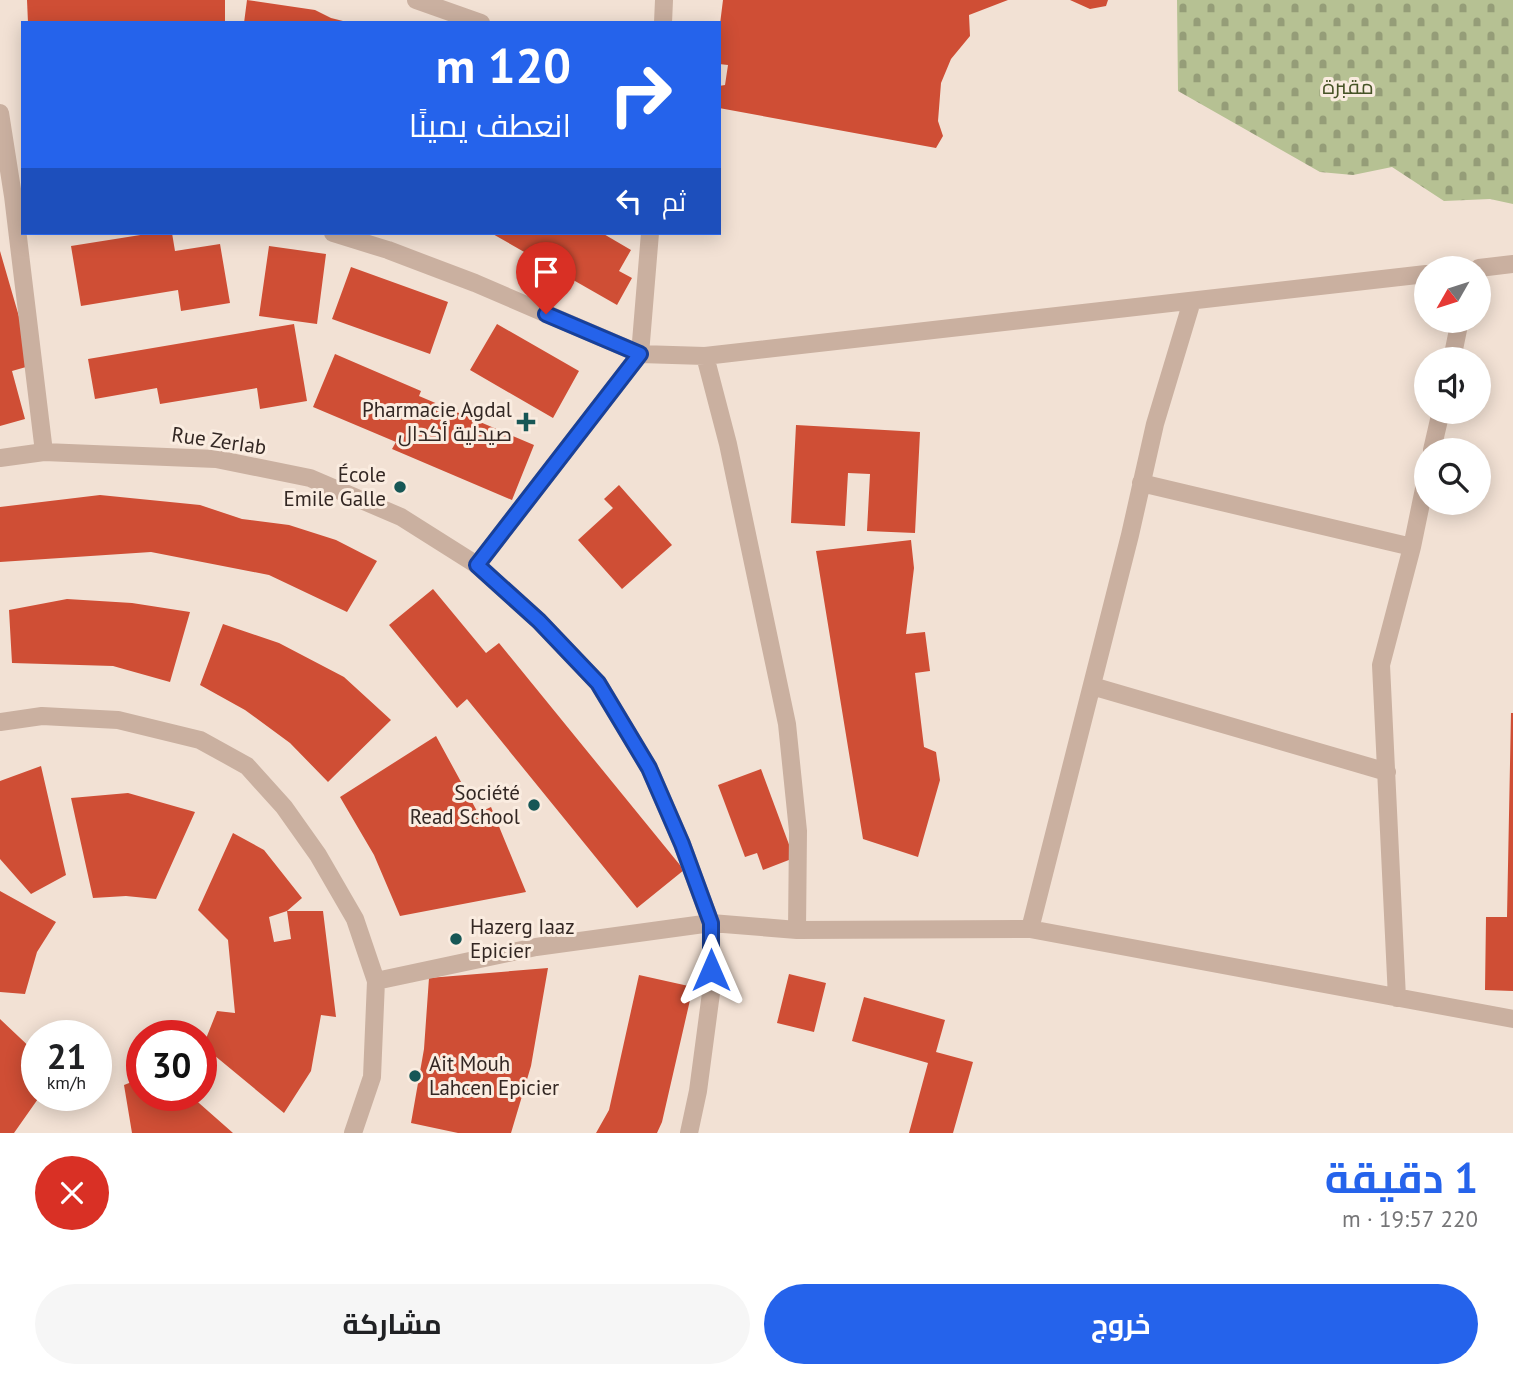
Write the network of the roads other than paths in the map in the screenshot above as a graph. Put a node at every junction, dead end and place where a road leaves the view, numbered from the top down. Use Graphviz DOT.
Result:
graph roads {
  1 [pos="416,0"];
  2 [pos="664,0"];
  3 [pos="475,21"];
  4 [pos="663,21"];
  5 [pos="0,113"];
  6 [pos="18,196"];
  7 [pos="21,226"];
  8 [pos="22,235"];
  9 [pos="339,235"];
  10 [pos="650,235"];
  11 [pos="1513,264"];
  12 [pos="1491,267"];
  13 [pos="1414,275"];
  14 [pos="1192,301"];
  15 [pos="640,354"];
  16 [pos="705,356"];
  17 [pos="44,452"];
  18 [pos="0,458"];
  19 [pos="1141,484"];
  20 [pos="1419,515"];
  21 [pos="1412,547"];
  22 [pos="477,565"];
  23 [pos="1092,687"];
  24 [pos="0,722"];
  25 [pos="1387,772"];
  26 [pos="711,923"];
  27 [pos="1030,929"];
  28 [pos="797,930"];
  29 [pos="376,981"];
  30 [pos="1398,998"];
  31 [pos="1513,1019"];
  32 [pos="353,1133"];
  33 [pos="689,1133"];
  1 -- 3 [label="street"];
  2 -- 4 [label="street"];
  5 -- 6 [label="street"];
  6 -- 7 [label="street"];
  8 -- 17 [label="street"];
  9 -- 15 [label="street"];
  10 -- 15 [label="street"];
  11 -- 12 [label="street"];
  13 -- 14 [label="street"];
  14 -- 16 [label="street"];
  14 -- 19 [label="street"];
  15 -- 16 [label="street"];
  15 -- 22 [label="street"];
  16 -- 28 [label="street"];
  17 -- 18 [label="street, Rue ZerIab"];
  17 -- 22 [label="street, Rue ZerIab"];
  19 -- 21 [label="street"];
  19 -- 23 [label="street"];
  20 -- 21 [label="street"];
  21 -- 25 [label="street"];
  22 -- 26 [label="street, Rue ZerIab"];
  23 -- 25 [label="street"];
  23 -- 27 [label="street"];
  24 -- 29 [label="street"];
  25 -- 30 [label="street"];
  26 -- 28 [label="street"];
  26 -- 29 [label="street"];
  26 -- 33 [label="street, Rue ZerIab"];
  27 -- 28 [label="street"];
  27 -- 30 [label="street"];
  29 -- 32 [label="street"];
  30 -- 31 [label="street"];
}
